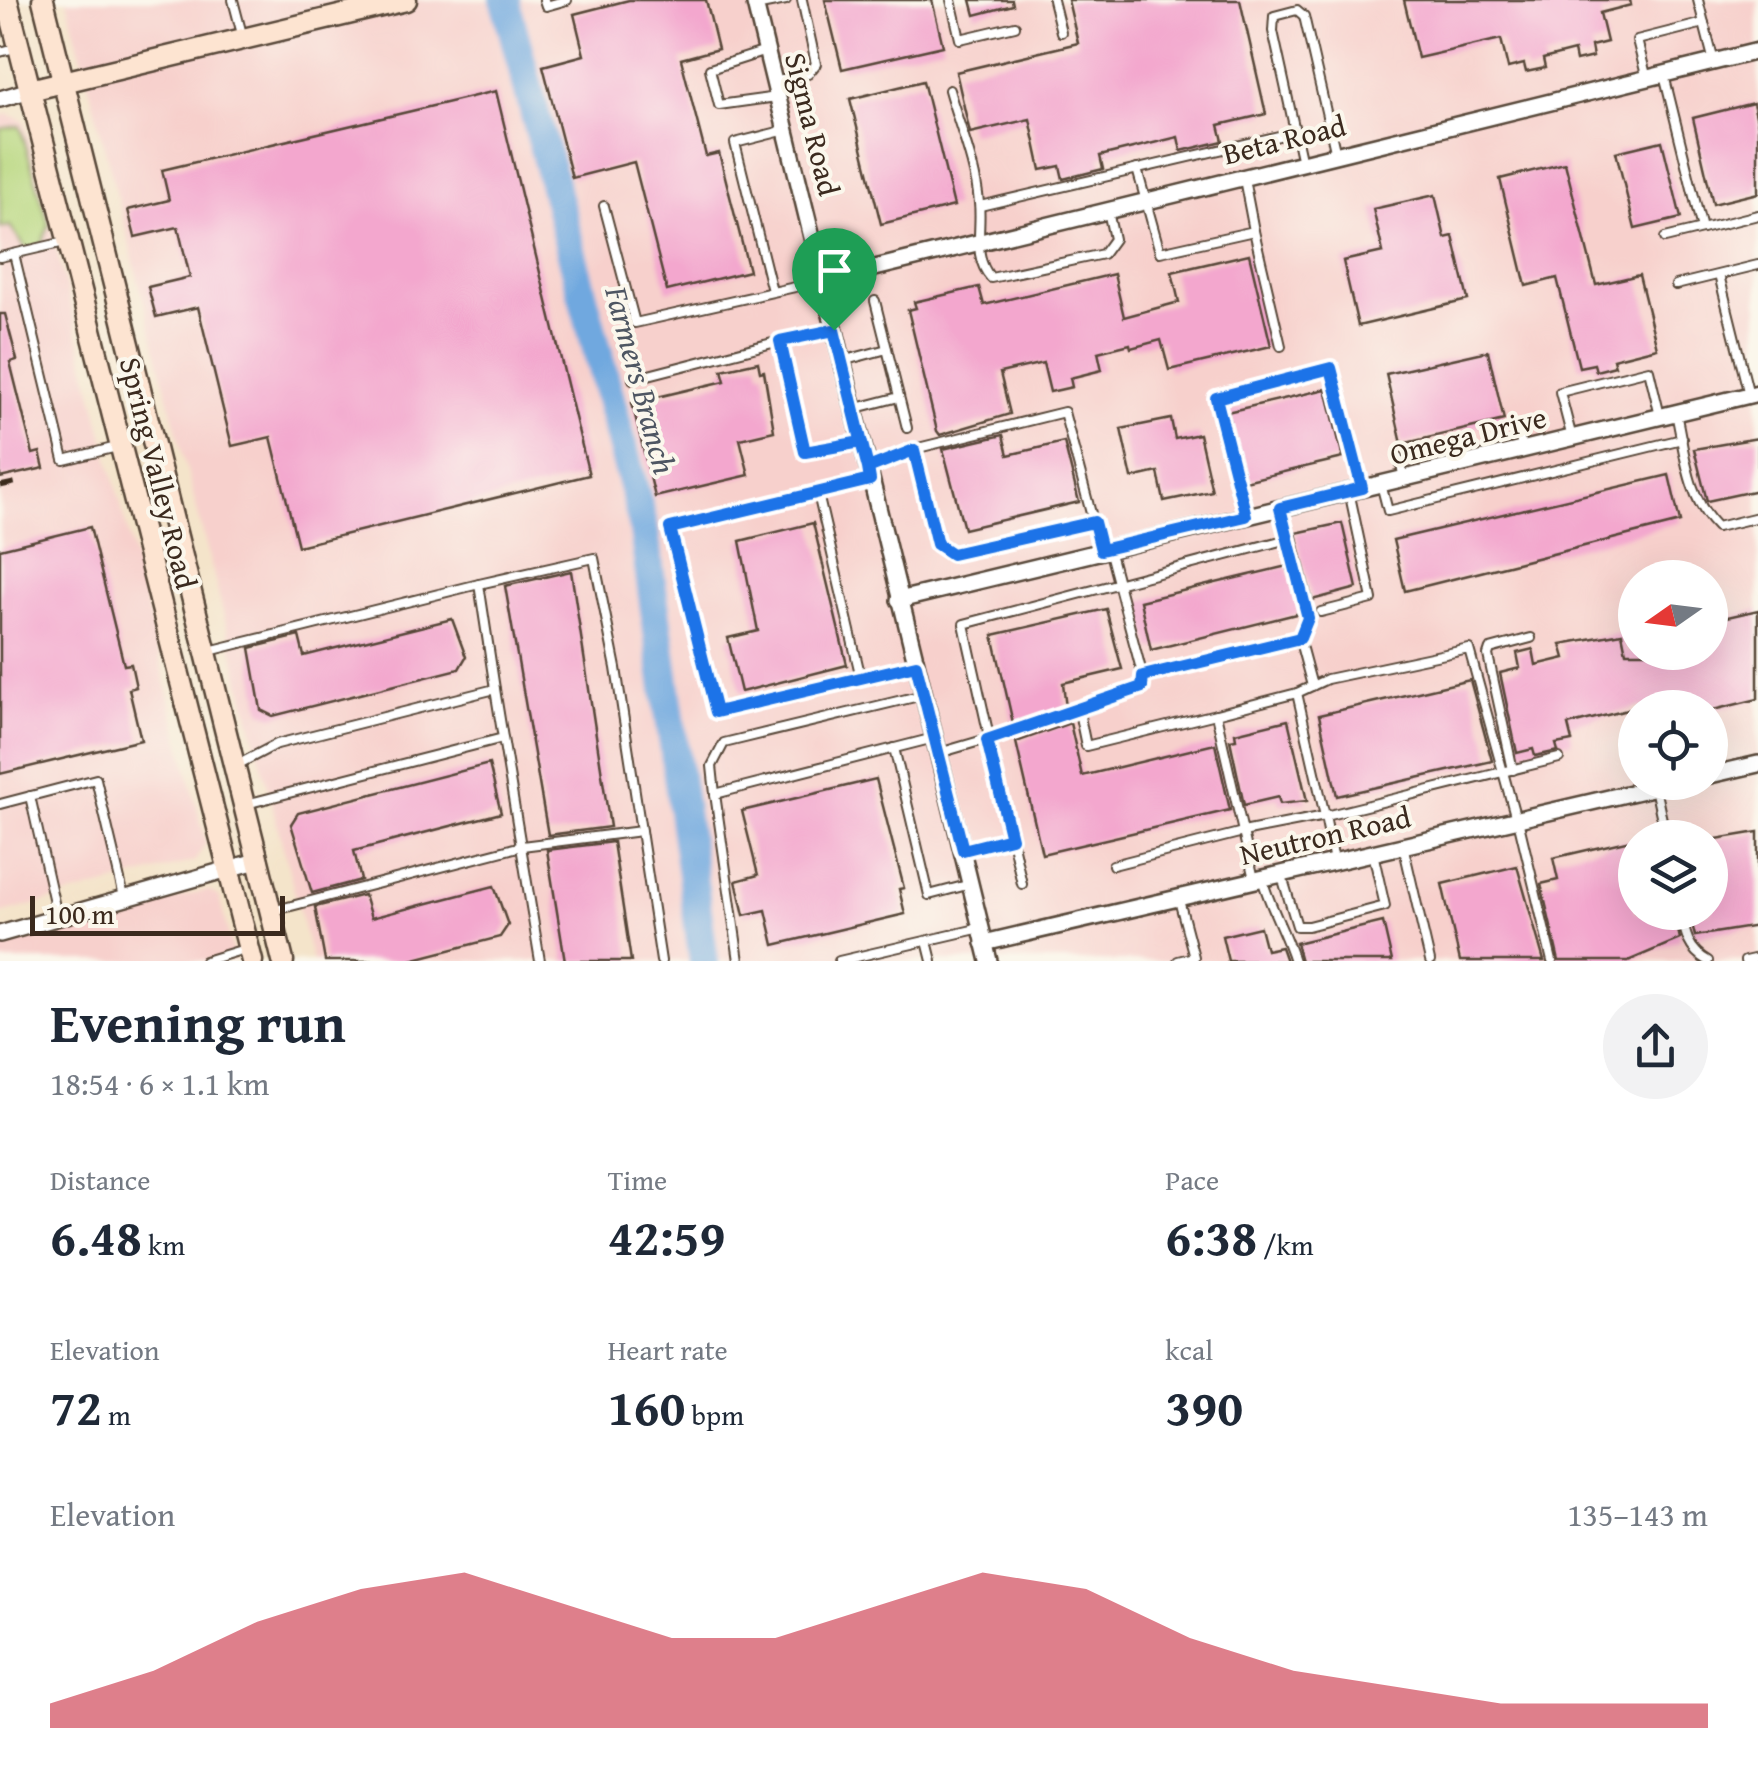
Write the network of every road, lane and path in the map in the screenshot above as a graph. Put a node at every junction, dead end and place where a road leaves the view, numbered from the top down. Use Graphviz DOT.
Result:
graph roads {
  1 [pos="43,0"];
  2 [pos="233,0"];
  3 [pos="406,0"];
  4 [pos="544,0"];
  5 [pos="567,0"];
  6 [pos="786,0"];
  7 [pos="802,0"];
  8 [pos="951,0"];
  9 [pos="1053,0"];
  10 [pos="1698,0"];
  11 [pos="5,2"];
  12 [pos="754,3"];
  13 [pos="1704,22"];
  14 [pos="1016,26"];
  15 [pos="1061,32"];
  16 [pos="243,38"];
  17 [pos="9,49"];
  18 [pos="766,51"];
  19 [pos="1758,51"];
  20 [pos="1714,62"];
  21 [pos="1664,75"];
  22 [pos="1646,79"];
  23 [pos="64,81"];
  24 [pos="776,89"];
  25 [pos="30,90"];
  26 [pos="948,90"];
  27 [pos="0,99"];
  28 [pos="786,130"];
  29 [pos="1296,132"];
  30 [pos="1336,155"];
  31 [pos="1302,163"];
  32 [pos="1137,170"];
  33 [pos="1243,178"];
  34 [pos="1145,202"];
  35 [pos="604,206"];
  36 [pos="980,206"];
  37 [pos="1108,210"];
  38 [pos="1758,215"];
  39 [pos="1702,228"];
  40 [pos="1254,230"];
  41 [pos="1665,238"];
  42 [pos="68,241"];
  43 [pos="978,242"];
  44 [pos="14,254"];
  45 [pos="0,257"];
  46 [pos="1758,265"];
  47 [pos="1719,275"];
  48 [pos="822,281"];
  49 [pos="1676,286"];
  50 [pos="772,291"];
  51 [pos="875,301"];
  52 [pos="834,330"];
  53 [pos="780,341"];
  54 [pos="1281,346"];
  55 [pos="887,349"];
  56 [pos="842,361"];
  57 [pos="634,379"];
  58 [pos="1754,394"];
  59 [pos="899,396"];
  60 [pos="853,409"];
  61 [pos="1664,416"];
  62 [pos="907,428"];
  63 [pos="1517,428"];
  64 [pos="1572,438"];
  65 [pos="1682,439"];
  66 [pos="861,442"];
  67 [pos="1662,444"];
  68 [pos="121,446"];
  69 [pos="914,450"];
  70 [pos="1522,450"];
  71 [pos="1398,457"];
  72 [pos="869,474"];
  73 [pos="1404,478"];
  74 [pos="1381,484"];
  75 [pos="1356,490"];
  76 [pos="818,494"];
  77 [pos="1280,508"];
  78 [pos="1246,516"];
  79 [pos="1758,517"];
  80 [pos="1094,522"];
  81 [pos="1288,539"];
  82 [pos="1105,550"];
  83 [pos="190,579"];
  84 [pos="1118,581"];
  85 [pos="478,584"];
  86 [pos="157,586"];
  87 [pos="899,600"];
  88 [pos="1321,612"];
  89 [pos="1300,638"];
  90 [pos="1531,638"];
  91 [pos="208,651"];
  92 [pos="916,665"];
  93 [pos="1143,676"];
  94 [pos="861,678"];
  95 [pos="1312,686"];
  96 [pos="496,688"];
  97 [pos="1297,693"];
  98 [pos="923,695"];
  99 [pos="1078,712"];
  100 [pos="1216,714"];
  101 [pos="503,738"];
  102 [pos="987,740"];
  103 [pos="937,746"];
  104 [pos="894,748"];
  105 [pos="1560,758"];
  106 [pos="1758,764"];
  107 [pos="238,765"];
  108 [pos="1508,771"];
  109 [pos="1728,771"];
  110 [pos="716,794"];
  111 [pos="30,796"];
  112 [pos="1618,796"];
  113 [pos="0,804"];
  114 [pos="246,804"];
  115 [pos="1325,816"];
  116 [pos="1517,819"];
  117 [pos="641,830"];
  118 [pos="1244,832"];
  119 [pos="1011,838"];
  120 [pos="1403,845"];
  121 [pos="522,846"];
  122 [pos="963,850"];
  123 [pos="1372,852"];
  124 [pos="260,860"];
  125 [pos="1334,861"];
  126 [pos="1114,865"];
  127 [pos="227,869"];
  128 [pos="1280,873"];
  129 [pos="1258,878"];
  130 [pos="971,884"];
  131 [pos="1022,884"];
  132 [pos="1179,899"];
  133 [pos="125,901"];
  134 [pos="272,911"];
  135 [pos="58,920"];
  136 [pos="1685,930"];
  137 [pos="0,934"];
  138 [pos="983,935"];
  139 [pos="927,941"];
  140 [pos="251,954"];
  141 [pos="1692,958"];
  142 [pos="1758,958"];
  143 [pos="1194,959"];
  144 [pos="537,960"];
  145 [pos="205,961"];
  146 [pos="284,961"];
  147 [pos="661,961"];
  148 [pos="740,961"];
  149 [pos="839,961"];
  150 [pos="932,961"];
  151 [pos="990,961"];
  152 [pos="1178,961"];
  153 [pos="1294,961"];
  154 [pos="1430,961"];
  155 [pos="1552,961"];
  156 [pos="1708,961"];
  157 [pos="1745,961"];
  1 -- 23 [label="main road, Spring Valley Road"];
  2 -- 16 [label="lane"];
  3 -- 16 [label="main road"];
  4 -- 5 [label="lane"];
  6 -- 12 [label="lane"];
  7 -- 24 [label="lane"];
  8 -- 14 [label="lane"];
  9 -- 15 [label="lane"];
  10 -- 13 [label="lane"];
  11 -- 17 [label="main road, Spring Valley Road"];
  12 -- 18 [label="street, Sigma Road"];
  13 -- 20 [label="lane"];
  13 -- 22 [label="lane"];
  16 -- 23 [label="main road"];
  17 -- 25 [label="main road, Spring Valley Road"];
  18 -- 24 [label="street, Sigma Road"];
  18 -- 24 [label="lane"];
  19 -- 20 [label="street, Beta Road"];
  20 -- 21 [label="street, Beta Road"];
  21 -- 22 [label="street, Beta Road"];
  21 -- 39 [label="lane"];
  22 -- 30 [label="street, Beta Road"];
  23 -- 25 [label="main road"];
  23 -- 83 [label="main road, Spring Valley Road"];
  24 -- 28 [label="street, Sigma Road"];
  25 -- 27 [label="street"];
  25 -- 42 [label="main road, Spring Valley Road"];
  26 -- 36 [label="lane"];
  28 -- 48 [label="street, Sigma Road"];
  28 -- 50 [label="lane"];
  29 -- 30 [label="lane"];
  29 -- 31 [label="lane"];
  29 -- 32 [label="lane"];
  30 -- 31 [label="street, Beta Road"];
  31 -- 33 [label="street, Beta Road"];
  32 -- 34 [label="lane"];
  32 -- 36 [label="lane"];
  33 -- 34 [label="street, Beta Road"];
  33 -- 40 [label="lane"];
  34 -- 37 [label="street, Beta Road"];
  34 -- 40 [label="lane"];
  35 -- 50 [label="lane"];
  36 -- 43 [label="lane"];
  37 -- 43 [label="street, Beta Road"];
  37 -- 43 [label="lane"];
  38 -- 39 [label="lane"];
  39 -- 41 [label="lane"];
  40 -- 54 [label="lane"];
  42 -- 44 [label="lane"];
  42 -- 68 [label="main road, Spring Valley Road"];
  43 -- 48 [label="street, Beta Road"];
  44 -- 45 [label="lane"];
  44 -- 68 [label="lane"];
  46 -- 47 [label="lane"];
  47 -- 49 [label="lane"];
  47 -- 58 [label="lane"];
  48 -- 50 [label="lane"];
  48 -- 52 [label="street, Sigma Road"];
  51 -- 55 [label="lane"];
  52 -- 53 [label="lane"];
  52 -- 56 [label="street, Sigma Road"];
  53 -- 57 [label="lane"];
  53 -- 66 [label="lane"];
  55 -- 56 [label="lane"];
  55 -- 59 [label="lane"];
  56 -- 60 [label="street, Sigma Road"];
  58 -- 61 [label="street, Omega Drive"];
  59 -- 60 [label="lane"];
  59 -- 62 [label="lane"];
  60 -- 66 [label="street, Sigma Road"];
  61 -- 64 [label="street, Omega Drive"];
  61 -- 64 [label="lane"];
  61 -- 65 [label="lane"];
  61 -- 67 [label="lane"];
  63 -- 70 [label="lane"];
  64 -- 70 [label="street, Omega Drive"];
  65 -- 67 [label="lane"];
  65 -- 79 [label="lane"];
  66 -- 72 [label="street, Sigma Road"];
  67 -- 74 [label="lane"];
  68 -- 86 [label="main road, Spring Valley Road"];
  69 -- 72 [label="lane"];
  69 -- 80 [label="lane"];
  69 -- 80 [label="lane"];
  70 -- 73 [label="street, Omega Drive"];
  71 -- 73 [label="lane"];
  72 -- 76 [label="lane"];
  72 -- 87 [label="street, Sigma Road"];
  73 -- 74 [label="street, Omega Drive"];
  74 -- 75 [label="street, Omega Drive"];
  75 -- 77 [label="street, Omega Drive"];
  75 -- 78 [label="lane"];
  75 -- 88 [label="lane"];
  76 -- 94 [label="lane"];
  76 -- 94 [label="lane"];
  77 -- 78 [label="street, Omega Drive"];
  77 -- 81 [label="lane"];
  78 -- 82 [label="street, Omega Drive"];
  80 -- 82 [label="lane"];
  81 -- 84 [label="lane"];
  81 -- 89 [label="lane"];
  82 -- 84 [label="lane"];
  82 -- 87 [label="street, Omega Drive"];
  83 -- 86 [label="main road"];
  83 -- 91 [label="main road, Spring Valley Road"];
  84 -- 93 [label="lane"];
  84 -- 102 [label="lane"];
  85 -- 91 [label="lane"];
  85 -- 96 [label="lane"];
  85 -- 117 [label="lane"];
  86 -- 127 [label="main road, Spring Valley Road"];
  87 -- 92 [label="street, Sigma Road"];
  89 -- 93 [label="lane"];
  89 -- 95 [label="lane"];
  90 -- 108 [label="lane"];
  91 -- 107 [label="main road, Spring Valley Road"];
  92 -- 94 [label="lane"];
  92 -- 98 [label="street, Sigma Road"];
  93 -- 99 [label="lane"];
  95 -- 97 [label="lane"];
  95 -- 108 [label="lane"];
  96 -- 101 [label="lane"];
  96 -- 107 [label="lane"];
  97 -- 100 [label="lane"];
  97 -- 115 [label="lane"];
  98 -- 103 [label="street, Sigma Road"];
  98 -- 110 [label="lane"];
  99 -- 100 [label="lane"];
  99 -- 102 [label="lane"];
  100 -- 118 [label="lane"];
  101 -- 114 [label="lane"];
  101 -- 121 [label="lane"];
  102 -- 103 [label="lane"];
  102 -- 119 [label="lane"];
  103 -- 104 [label="lane"];
  103 -- 122 [label="street, Sigma Road"];
  104 -- 110 [label="lane"];
  104 -- 130 [label="lane"];
  105 -- 108 [label="lane"];
  106 -- 109 [label="street"];
  107 -- 114 [label="main road, Spring Valley Road"];
  108 -- 115 [label="lane"];
  108 -- 116 [label="lane"];
  110 -- 148 [label="lane"];
  111 -- 113 [label="lane"];
  111 -- 133 [label="lane"];
  111 -- 135 [label="lane"];
  112 -- 116 [label="street, Neutron Road"];
  114 -- 124 [label="main road, Spring Valley Road"];
  115 -- 118 [label="lane"];
  115 -- 125 [label="lane"];
  116 -- 120 [label="street, Neutron Road"];
  116 -- 155 [label="lane"];
  117 -- 121 [label="lane"];
  117 -- 147 [label="lane"];
  118 -- 126 [label="lane"];
  118 -- 129 [label="lane"];
  119 -- 122 [label="lane"];
  119 -- 131 [label="lane"];
  120 -- 123 [label="street, Neutron Road"];
  120 -- 154 [label="lane"];
  121 -- 134 [label="lane"];
  121 -- 144 [label="lane"];
  122 -- 130 [label="street, Sigma Road"];
  123 -- 125 [label="street, Neutron Road"];
  123 -- 128 [label="lane"];
  124 -- 127 [label="street"];
  124 -- 134 [label="main road, Spring Valley Road"];
  125 -- 128 [label="street, Neutron Road"];
  127 -- 133 [label="street"];
  127 -- 140 [label="main road, Spring Valley Road"];
  128 -- 129 [label="street, Neutron Road"];
  129 -- 132 [label="street, Neutron Road"];
  129 -- 153 [label="lane"];
  130 -- 138 [label="street, Sigma Road"];
  132 -- 138 [label="street, Neutron Road"];
  132 -- 143 [label="lane"];
  133 -- 135 [label="street"];
  134 -- 146 [label="main road, Spring Valley Road"];
  135 -- 137 [label="street"];
  136 -- 141 [label="lane"];
  138 -- 139 [label="lane"];
  138 -- 151 [label="street, Sigma Road"];
  139 -- 149 [label="lane"];
  139 -- 150 [label="lane"];
  140 -- 145 [label="lane"];
  141 -- 156 [label="lane"];
  142 -- 157 [label="lane"];
  143 -- 152 [label="lane"];
}
